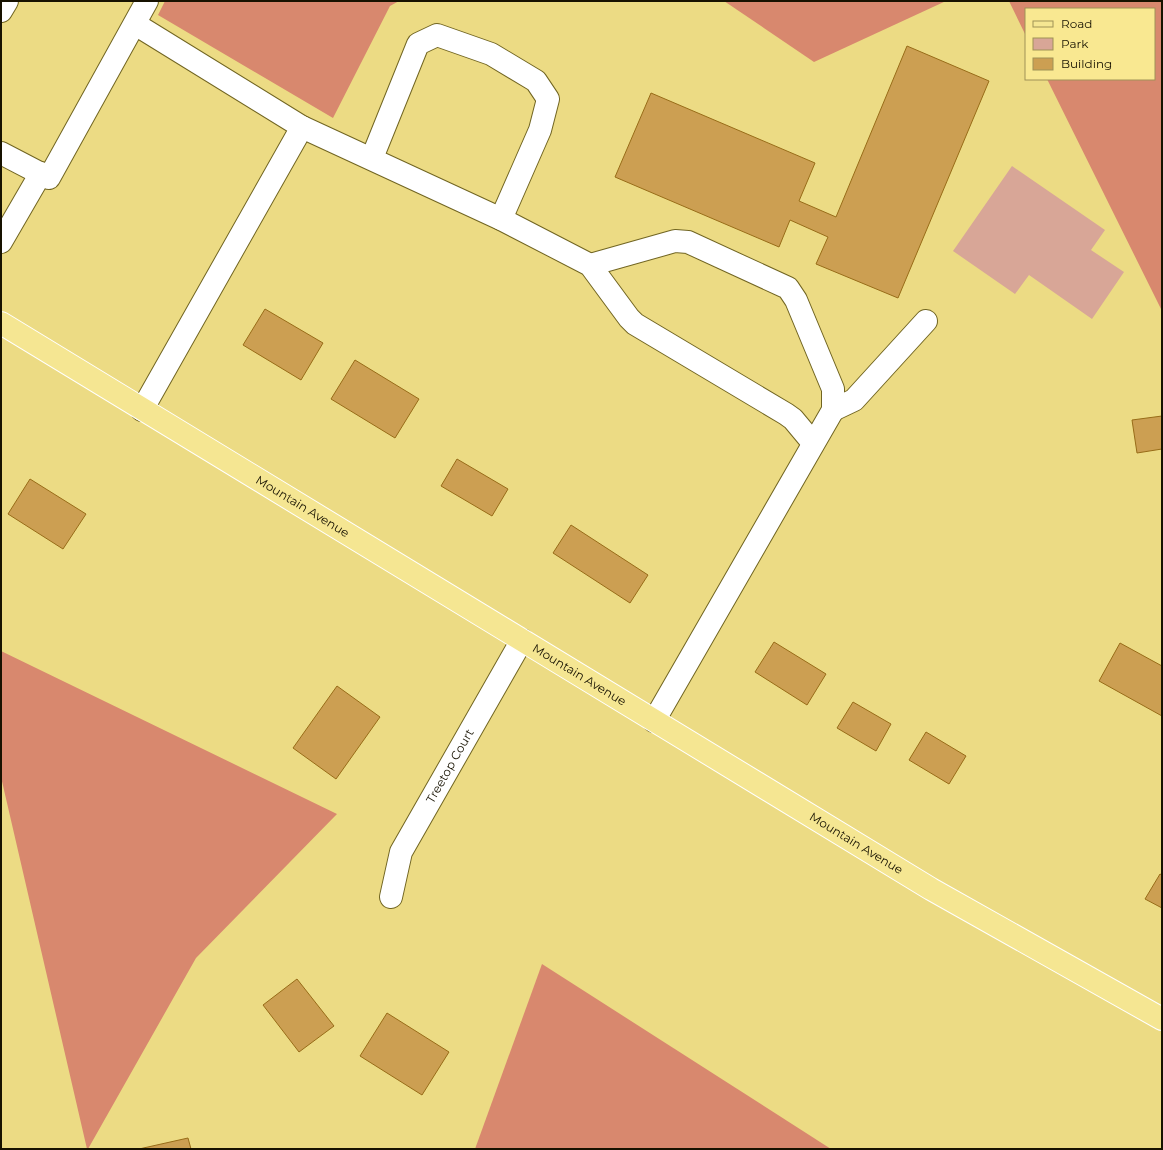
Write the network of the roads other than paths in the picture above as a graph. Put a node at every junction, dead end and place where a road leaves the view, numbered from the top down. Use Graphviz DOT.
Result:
graph roads {
  1 [pos="7,1"];
  2 [pos="147,1"];
  3 [pos="1,11"];
  4 [pos="135,24"];
  5 [pos="302,127"];
  6 [pos="1,153"];
  7 [pos="372,158"];
  8 [pos="41,174"];
  9 [pos="501,219"];
  10 [pos="1,242"];
  11 [pos="590,266"];
  12 [pos="926,321"];
  13 [pos="1,323"];
  14 [pos="142,410"];
  15 [pos="833,410"];
  16 [pos="813,444"];
  17 [pos="522,640"];
  18 [pos="654,721"];
  19 [pos="391,896"];
  20 [pos="1162,1019"];
  1 -- 3 [label="street"];
  2 -- 4 [label="street"];
  4 -- 5 [label="street"];
  4 -- 8 [label="street"];
  5 -- 7 [label="street"];
  5 -- 14 [label="street"];
  6 -- 8 [label="street"];
  7 -- 9 [label="street"];
  7 -- 9 [label="street"];
  8 -- 10 [label="street"];
  9 -- 11 [label="street"];
  11 -- 15 [label="street"];
  11 -- 16 [label="street"];
  12 -- 15 [label="street"];
  13 -- 14 [label="main road, Mountain Avenue"];
  14 -- 17 [label="main road, Mountain Avenue"];
  15 -- 16 [label="street"];
  16 -- 18 [label="street"];
  17 -- 18 [label="main road, Mountain Avenue"];
  17 -- 19 [label="street, Treetop Court"];
  18 -- 20 [label="main road, Mountain Avenue"];
}
